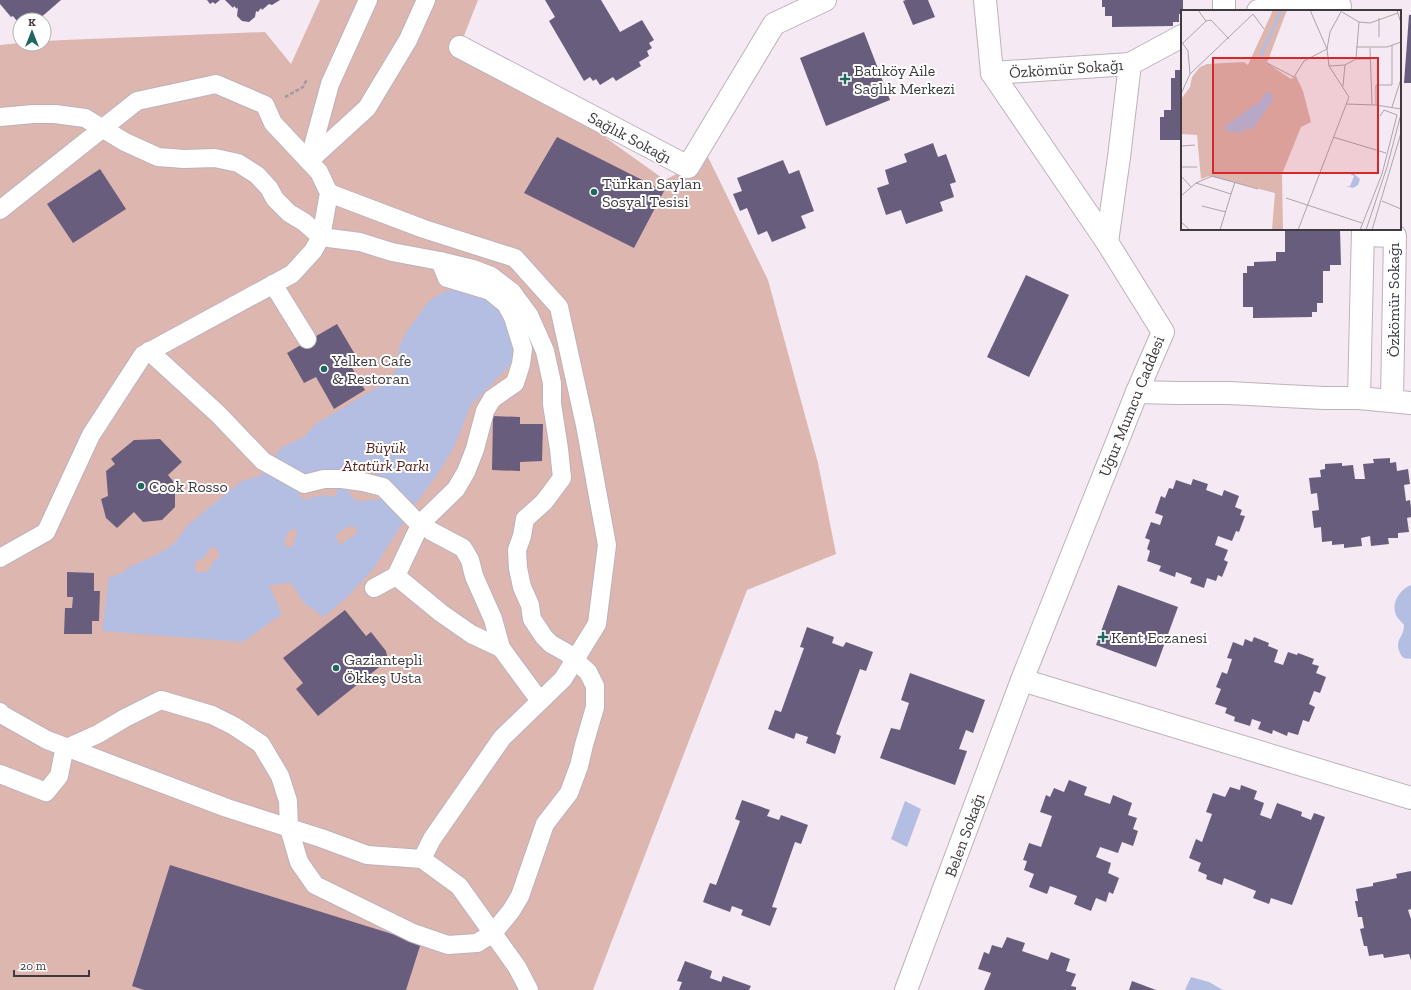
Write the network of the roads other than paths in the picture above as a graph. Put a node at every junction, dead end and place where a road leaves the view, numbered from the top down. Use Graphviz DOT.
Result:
graph roads {
  1 [pos="368,0"];
  2 [pos="426,0"];
  3 [pos="825,0"];
  4 [pos="985,0"];
  5 [pos="1341,6"];
  6 [pos="1275,10"];
  7 [pos="1181,37"];
  8 [pos="460,47"];
  9 [pos="1130,64"];
  10 [pos="992,73"];
  11 [pos="0,117"];
  12 [pos="103,128"];
  13 [pos="309,161"];
  14 [pos="328,193"];
  15 [pos="0,210"];
  16 [pos="1363,232"];
  17 [pos="1403,236"];
  18 [pos="321,237"];
  19 [pos="1107,242"];
  20 [pos="440,261"];
  21 [pos="273,284"];
  22 [pos="307,339"];
  23 [pos="149,352"];
  24 [pos="1136,392"];
  25 [pos="1359,398"];
  26 [pos="1401,401"];
  27 [pos="414,518"];
  28 [pos="0,558"];
  29 [pos="396,576"];
  30 [pos="374,588"];
  31 [pos="501,648"];
  32 [pos="574,660"];
  33 [pos="1022,680"];
  34 [pos="540,701"];
  35 [pos="0,712"];
  36 [pos="67,748"];
  37 [pos="0,774"];
  38 [pos="1411,798"];
  39 [pos="289,828"];
  40 [pos="422,859"];
  41 [pos="493,933"];
  42 [pos="529,990"];
  43 [pos="906,990"];
  1 -- 13 [label="street"];
  2 -- 13 [label="street"];
  3 -- 8 [label="street, Sağlık Sokağı"];
  4 -- 10 [label="street, Uğur Mumcu Caddesi"];
  5 -- 6 [label="street"];
  7 -- 9 [label="street, Özkömür Sokağı"];
  9 -- 10 [label="street, Özkömür Sokağı"];
  9 -- 19 [label="street"];
  10 -- 19 [label="street, Uğur Mumcu Caddesi"];
  11 -- 12 [label="street"];
  12 -- 13 [label="street"];
  12 -- 15 [label="street"];
  12 -- 18 [label="street"];
  13 -- 14 [label="street"];
  14 -- 18 [label="street"];
  14 -- 32 [label="street"];
  16 -- 17 [label="street, Özkömür Sokağı"];
  16 -- 25 [label="street"];
  17 -- 26 [label="street, Özkömür Sokağı"];
  18 -- 20 [label="street"];
  18 -- 21 [label="street"];
  19 -- 24 [label="street, Uğur Mumcu Caddesi"];
  20 -- 27 [label="street"];
  20 -- 32 [label="street"];
  21 -- 22 [label="street"];
  21 -- 23 [label="street"];
  23 -- 27 [label="street"];
  23 -- 28 [label="street"];
  24 -- 25 [label="street"];
  24 -- 33 [label="street, Uğur Mumcu Caddesi"];
  25 -- 26 [label="street"];
  27 -- 29 [label="street"];
  27 -- 31 [label="street"];
  29 -- 30 [label="street"];
  29 -- 31 [label="street"];
  31 -- 34 [label="street"];
  32 -- 34 [label="street"];
  32 -- 41 [label="street"];
  33 -- 38 [label="street"];
  33 -- 43 [label="street, Belen Sokağı"];
  34 -- 40 [label="street"];
  35 -- 36 [label="street"];
  36 -- 37 [label="street"];
  36 -- 39 [label="street"];
  36 -- 39 [label="street"];
  39 -- 40 [label="street"];
  39 -- 41 [label="street"];
  40 -- 41 [label="street"];
  41 -- 42 [label="street"];
}
